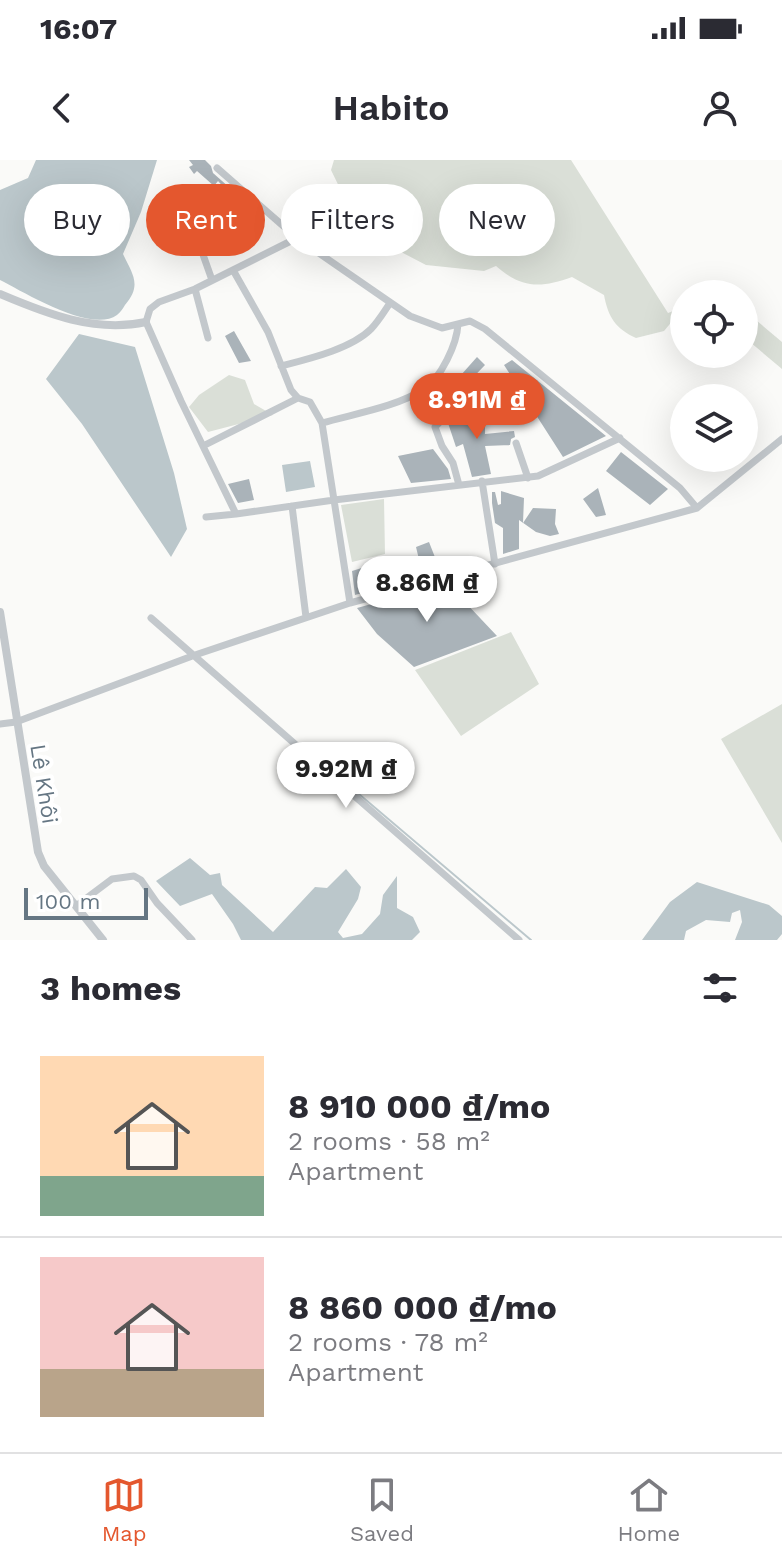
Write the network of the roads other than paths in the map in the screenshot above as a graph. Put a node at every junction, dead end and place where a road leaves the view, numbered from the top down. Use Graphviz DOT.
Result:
graph roads {
  1 [pos="217,168"];
  2 [pos="281,224"];
  3 [pos="281,246"];
  4 [pos="203,256"];
  5 [pos="323,256"];
  6 [pos="233,270"];
  7 [pos="212,280"];
  8 [pos="195,289"];
  9 [pos="0,294"];
  10 [pos="390,303"];
  11 [pos="146,322"];
  12 [pos="458,324"];
  13 [pos="208,338"];
  14 [pos="281,366"];
  15 [pos="428,386"];
  16 [pos="298,398"];
  17 [pos="322,423"];
  18 [pos="620,438"];
  19 [pos="782,439"];
  20 [pos="516,443"];
  21 [pos="203,446"];
  22 [pos="528,478"];
  23 [pos="482,481"];
  24 [pos="459,485"];
  25 [pos="334,500"];
  26 [pos="292,506"];
  27 [pos="697,508"];
  28 [pos="236,514"];
  29 [pos="206,517"];
  30 [pos="495,564"];
  31 [pos="350,603"];
  32 [pos="0,612"];
  33 [pos="306,617"];
  34 [pos="151,618"];
  35 [pos="195,655"];
  36 [pos="16,722"];
  37 [pos="0,724"];
  38 [pos="76,906"];
  39 [pos="103,940"];
  40 [pos="192,940"];
  41 [pos="519,940"];
  1 -- 2 [label="street"];
  3 -- 6 [label="street"];
  4 -- 7 [label="street"];
  5 -- 10 [label="street"];
  6 -- 7 [label="street"];
  6 -- 14 [label="street"];
  7 -- 8 [label="street"];
  8 -- 11 [label="street"];
  8 -- 13 [label="street"];
  9 -- 11 [label="street"];
  10 -- 12 [label="street"];
  10 -- 14 [label="street"];
  11 -- 21 [label="street"];
  12 -- 15 [label="street"];
  12 -- 18 [label="street"];
  14 -- 16 [label="street"];
  15 -- 17 [label="street"];
  15 -- 24 [label="street"];
  16 -- 17 [label="street"];
  16 -- 21 [label="street"];
  17 -- 25 [label="street"];
  18 -- 22 [label="street"];
  18 -- 27 [label="street"];
  19 -- 27 [label="street"];
  20 -- 22 [label="street"];
  21 -- 28 [label="street"];
  22 -- 23 [label="street"];
  23 -- 24 [label="street"];
  23 -- 30 [label="street"];
  24 -- 25 [label="street"];
  25 -- 26 [label="street"];
  25 -- 31 [label="street"];
  26 -- 28 [label="street"];
  26 -- 33 [label="street"];
  27 -- 30 [label="street"];
  28 -- 29 [label="street"];
  30 -- 31 [label="street"];
  31 -- 33 [label="street"];
  32 -- 36 [label="street, Lê Khôi"];
  33 -- 35 [label="street"];
  34 -- 35 [label="street"];
  35 -- 36 [label="street"];
  35 -- 41 [label="street"];
  36 -- 37 [label="street"];
  36 -- 38 [label="street, Lê Khôi"];
  38 -- 39 [label="street, Lê Khôi"];
  38 -- 40 [label="street"];
}
